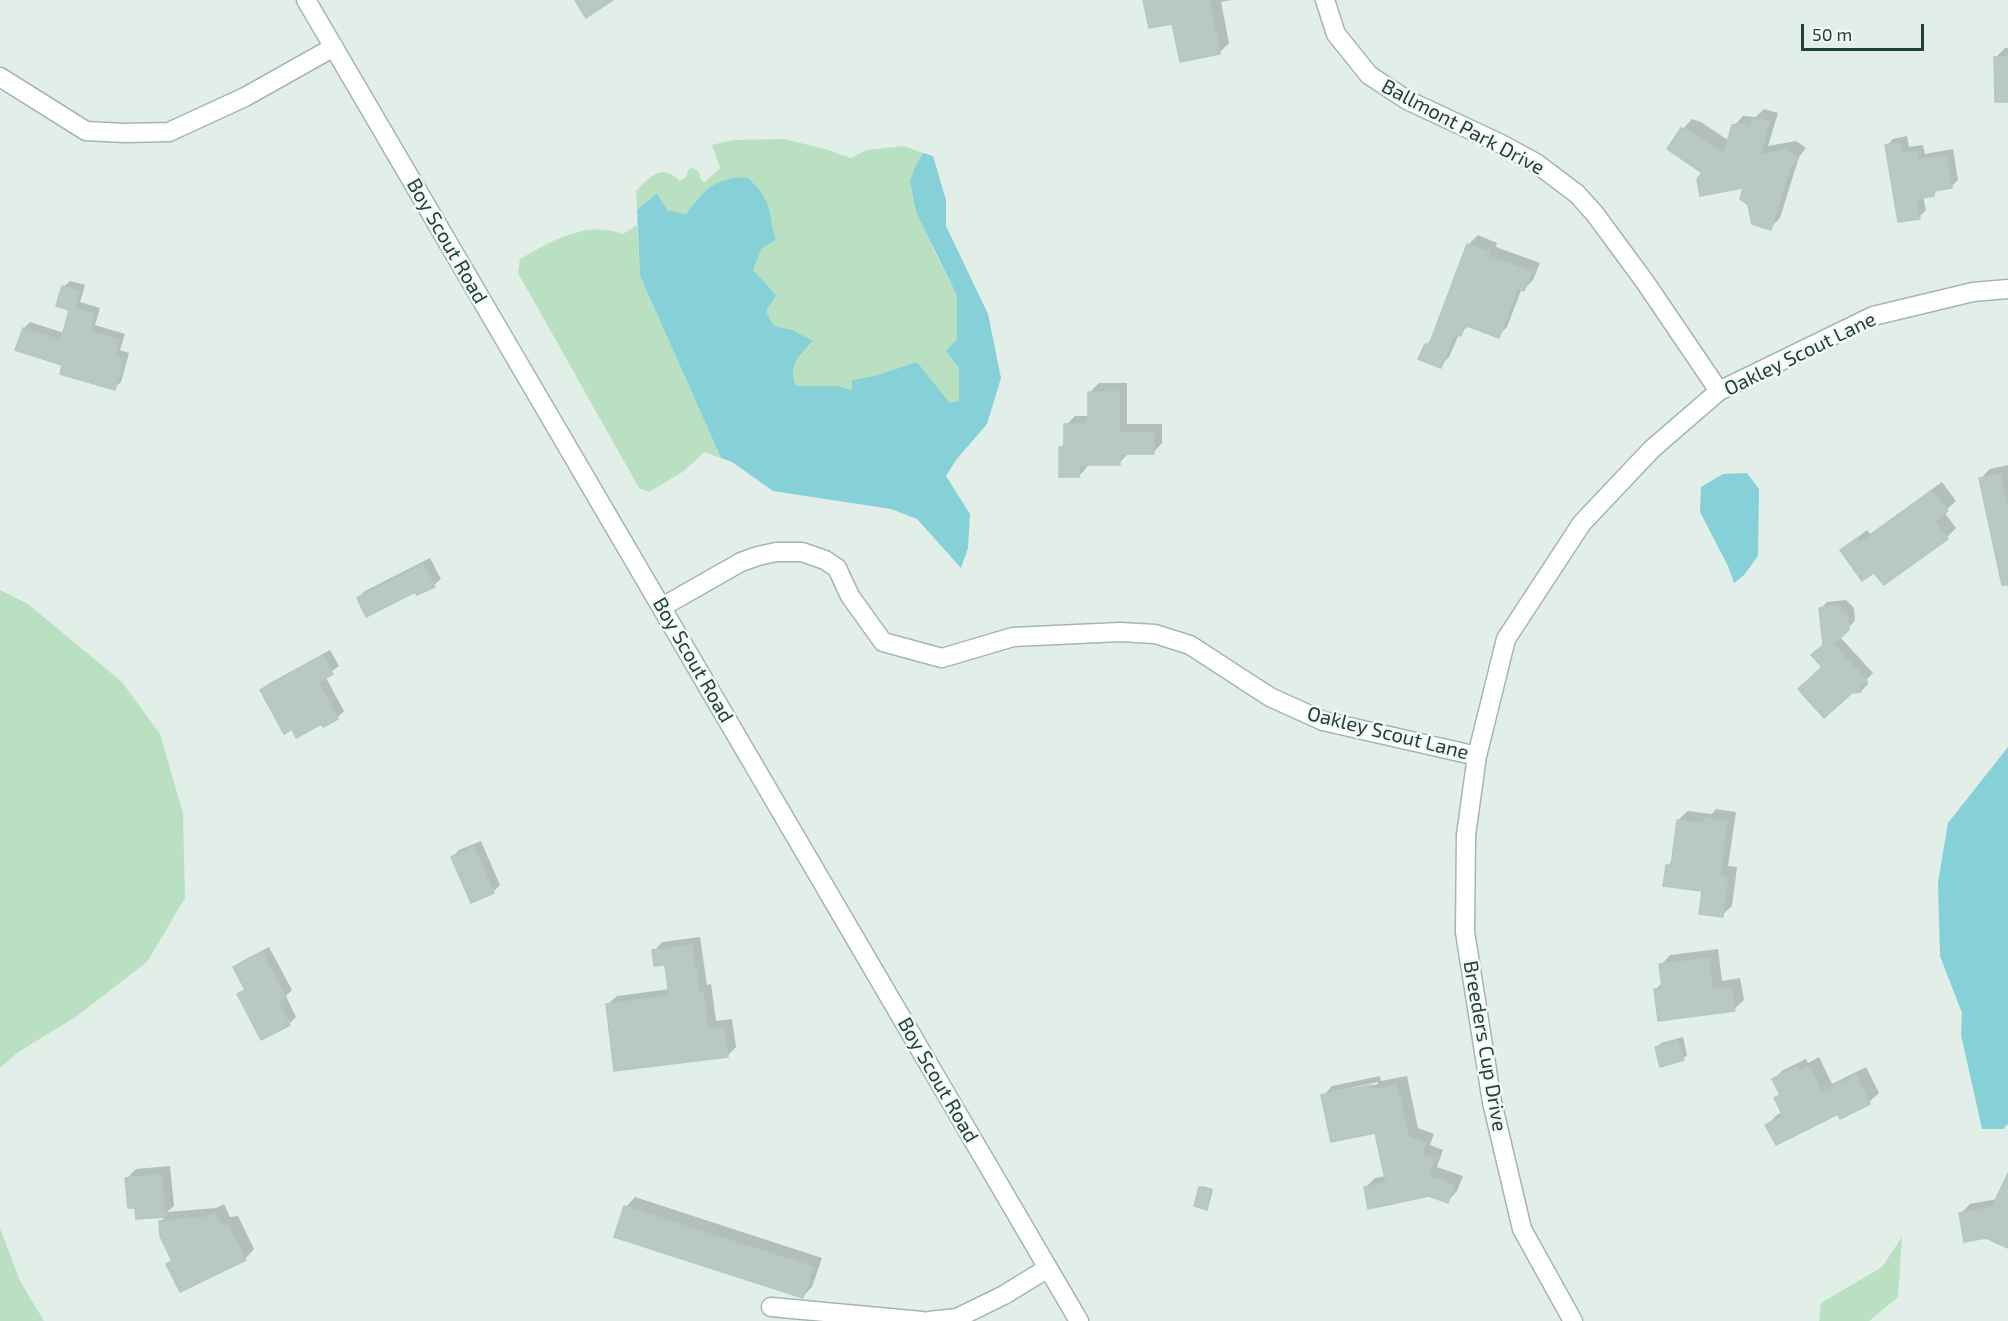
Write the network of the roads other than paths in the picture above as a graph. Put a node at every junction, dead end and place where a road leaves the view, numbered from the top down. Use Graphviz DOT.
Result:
graph roads {
  1 [pos="306,0"];
  2 [pos="1325,0"];
  3 [pos="334,47"];
  4 [pos="0,76"];
  5 [pos="2008,289"];
  6 [pos="1719,391"];
  7 [pos="662,606"];
  8 [pos="1477,756"];
  9 [pos="1048,1268"];
  10 [pos="771,1307"];
  11 [pos="922,1321"];
  12 [pos="929,1321"];
  13 [pos="1079,1321"];
  14 [pos="1573,1321"];
  1 -- 3 [label="street, Boy Scout Road"];
  2 -- 6 [label="street, Ballmont Park Drive"];
  3 -- 4 [label="street"];
  3 -- 7 [label="street, Boy Scout Road"];
  5 -- 6 [label="street, Oakley Scout Lane"];
  6 -- 8 [label="street, Oakley Scout Lane"];
  7 -- 8 [label="street, Oakley Scout Lane"];
  7 -- 9 [label="street, Boy Scout Road"];
  8 -- 14 [label="street, Breeders Cup Drive"];
  9 -- 12 [label="street"];
  9 -- 13 [label="street, Boy Scout Road"];
  10 -- 11 [label="street"];
}
